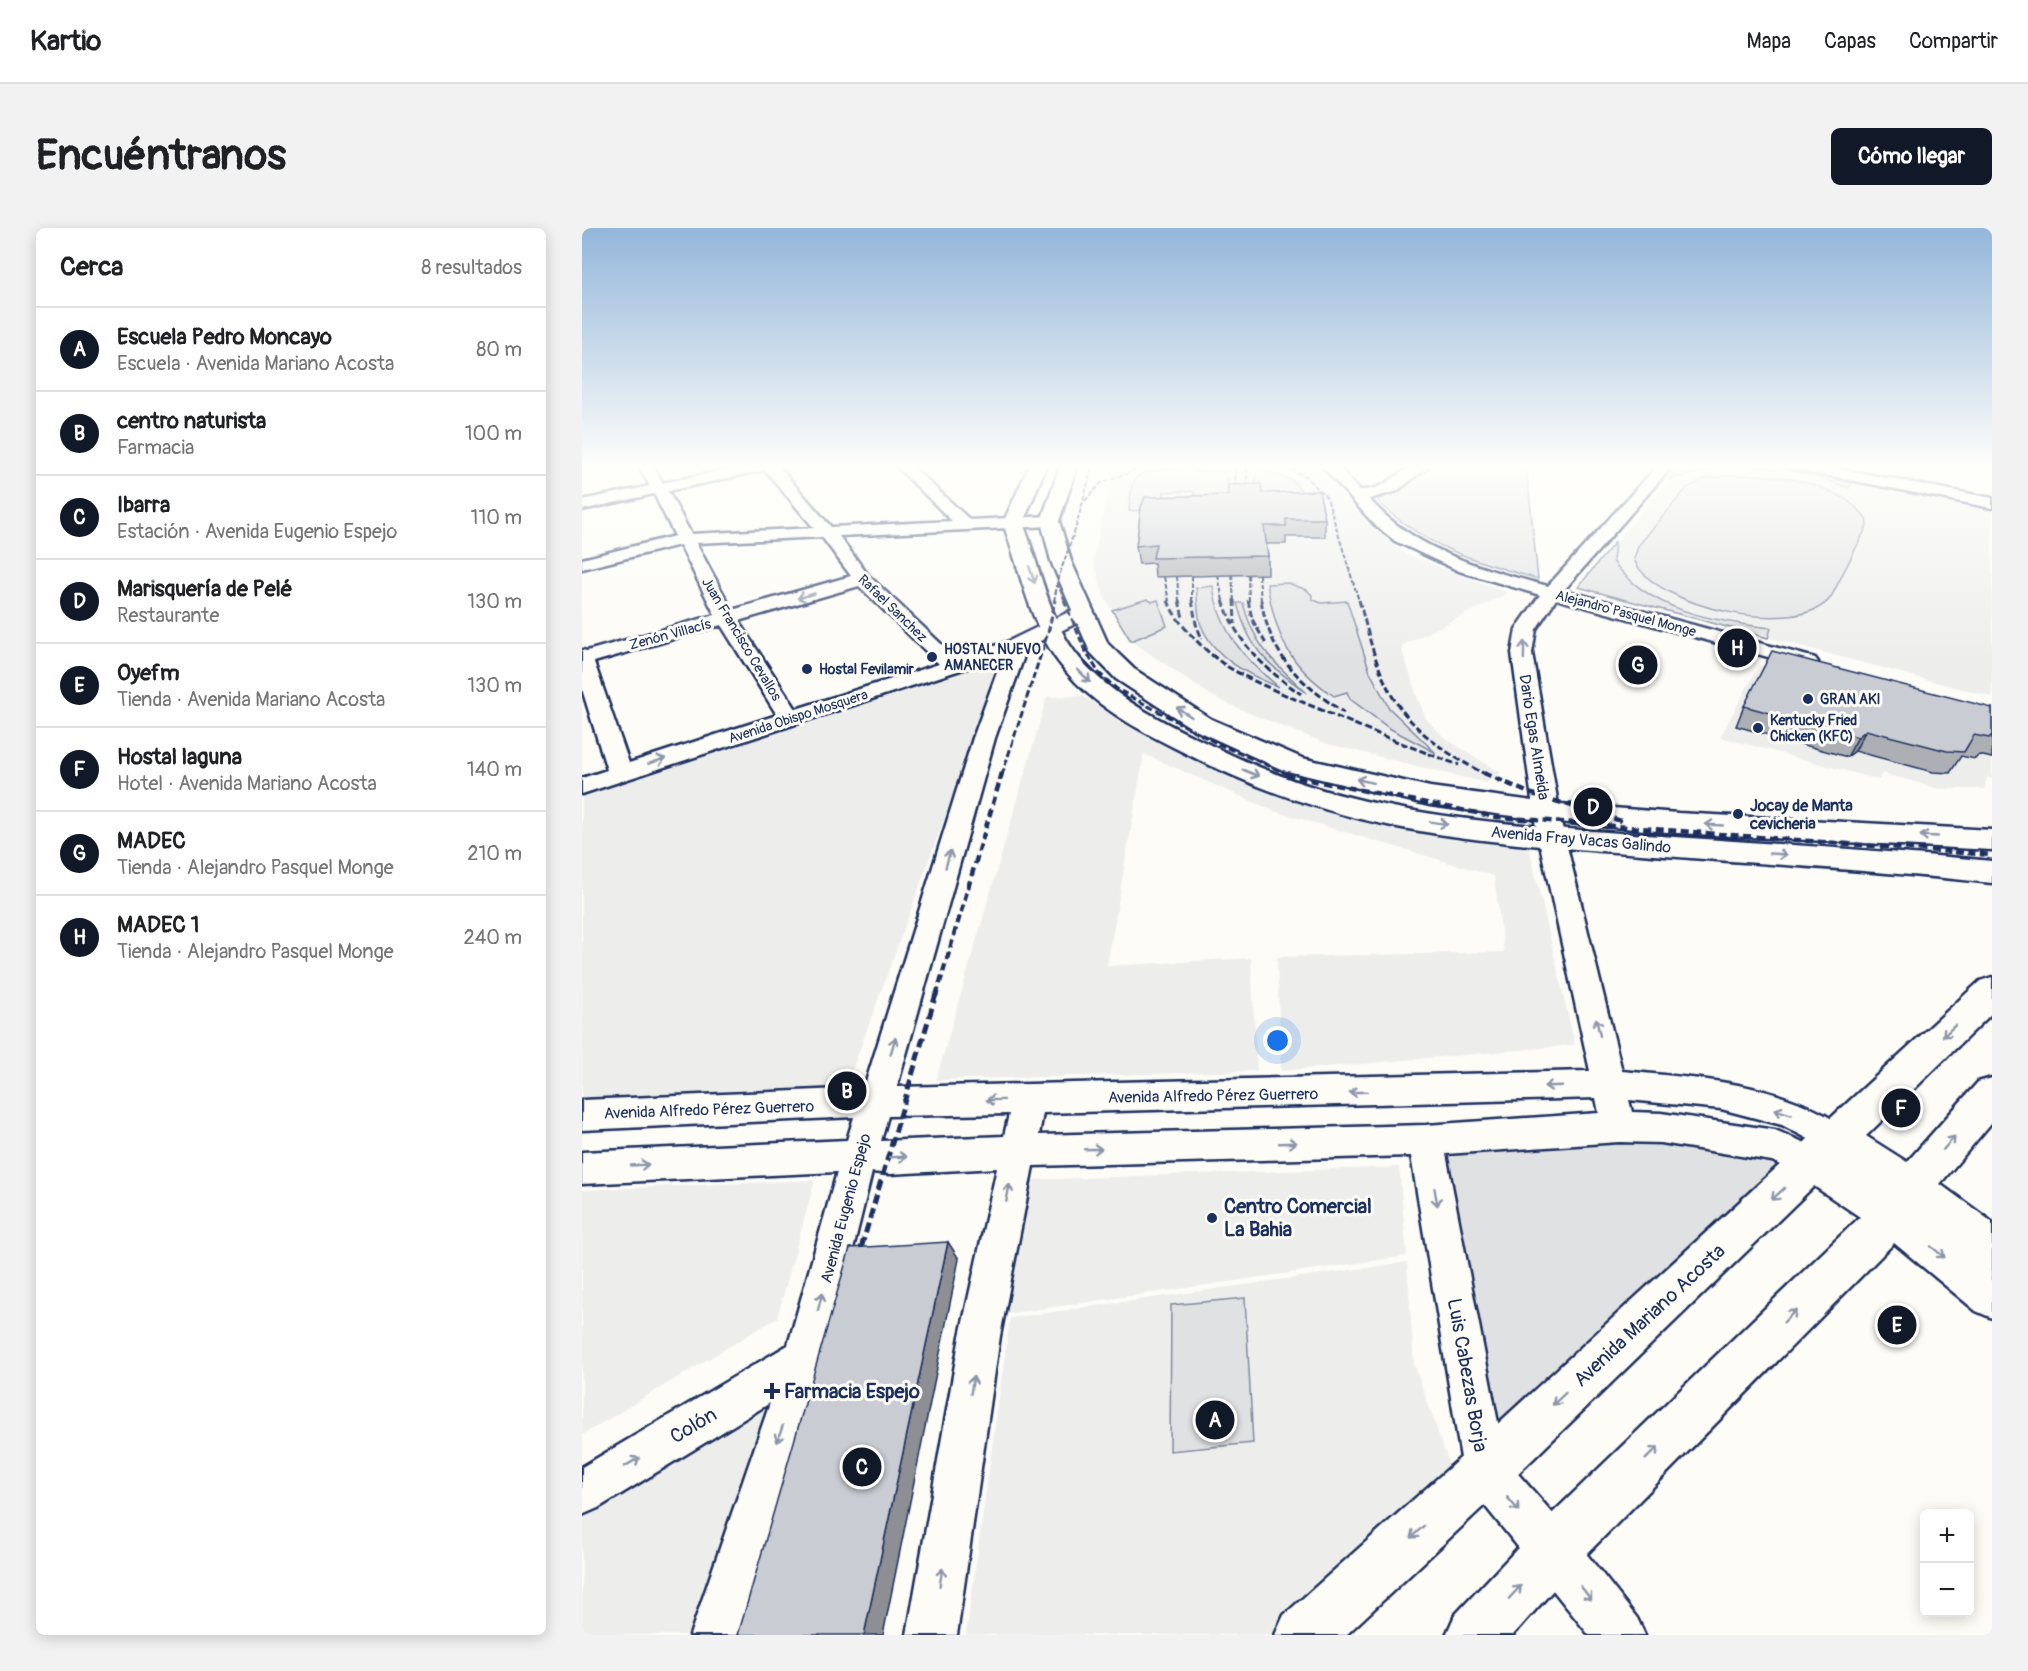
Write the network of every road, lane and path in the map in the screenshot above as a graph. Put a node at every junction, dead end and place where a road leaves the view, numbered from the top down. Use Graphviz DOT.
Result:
graph roads {
  1 [pos="679,530"];
  2 [pos="825,530"];
  3 [pos="873,530"];
  4 [pos="1015,530"];
  5 [pos="1052,530"];
  6 [pos="1392,530"];
  7 [pos="1608,530"];
  8 [pos="827,532"];
  9 [pos="684,539"];
  10 [pos="582,564"];
  11 [pos="862,579"];
  12 [pos="1552,592"];
  13 [pos="1082,613"];
  14 [pos="727,619"];
  15 [pos="1049,629"];
  16 [pos="1014,646"];
  17 [pos="582,658"];
  18 [pos="953,666"];
  19 [pos="1832,669"];
  20 [pos="790,718"];
  21 [pos="620,773"];
  22 [pos="582,786"];
  23 [pos="1550,824"];
  24 [pos="1991,840"];
  25 [pos="1918,864"];
  26 [pos="1992,872"];
  27 [pos="1992,887"];
  28 [pos="1992,991"];
  29 [pos="1611,1084"];
  30 [pos="1992,1094"];
  31 [pos="1029,1100"];
  32 [pos="876,1102"];
  33 [pos="582,1115"];
  34 [pos="1619,1127"];
  35 [pos="1426,1140"];
  36 [pos="1823,1150"];
  37 [pos="1017,1151"];
  38 [pos="858,1155"];
  39 [pos="582,1168"];
  40 [pos="1902,1201"];
  41 [pos="1992,1248"];
  42 [pos="1992,1295"];
  43 [pos="805,1358"];
  44 [pos="1485,1470"];
  45 [pos="582,1492"];
  46 [pos="1553,1550"];
  47 [pos="715,1635"];
  48 [pos="932,1635"];
  49 [pos="1304,1635"];
  50 [pos="1475,1635"];
  51 [pos="1620,1635"];
  1 -- 9 [label="street, Juan Francisco Cevallos"];
  2 -- 8 [label="street, Rafael Sanchez"];
  3 -- 8 [label="street"];
  4 -- 15 [label="main road, one-way"];
  5 -- 13 [label="main road"];
  6 -- 12 [label="street, Alejandro Pasquel Monge"];
  7 -- 12 [label="street, Dario Egas Almeida"];
  8 -- 9 [label="street"];
  8 -- 11 [label="street, Rafael Sanchez"];
  9 -- 10 [label="street"];
  9 -- 14 [label="street, Juan Francisco Cevallos"];
  11 -- 14 [label="street, Zenón Villacís, one-way"];
  11 -- 18 [label="street, Rafael Sanchez"];
  12 -- 19 [label="street, Alejandro Pasquel Monge"];
  23 -- 12 [label="street, Dario Egas Almeida, one-way"];
  13 -- 15 [label="street"];
  23 -- 13 [label="main road, Avenida Fray Vacas Galindo, one-way"];
  14 -- 17 [label="street, Zenón Villacís"];
  14 -- 20 [label="street, Juan Francisco Cevallos"];
  15 -- 16 [label="street"];
  15 -- 23 [label="main road, Avenida Fray Vacas Galindo, one-way"];
  16 -- 18 [label="street, Avenida Obispo Mosquera"];
  32 -- 16 [label="street, Avenida Eugenio Espejo, one-way"];
  17 -- 21 [label="street"];
  18 -- 20 [label="street, Avenida Obispo Mosquera"];
  21 -- 20 [label="street, Avenida Obispo Mosquera, one-way"];
  21 -- 22 [label="street, Avenida Obispo Mosquera"];
  24 -- 23 [label="main road, Avenida Fray Vacas Galindo, one-way"];
  23 -- 25 [label="main road, Avenida Fray Vacas Galindo, one-way"];
  29 -- 23 [label="street, Dario Egas Almeida, one-way"];
  25 -- 26 [label="main road, Avenida Fray Vacas Galindo"];
  25 -- 27 [label="main road"];
  28 -- 36 [label="main road, Avenida Mariano Acosta, one-way"];
  29 -- 31 [label="street, Avenida Alfredo Pérez Guerrero, one-way"];
  29 -- 34 [label="street, Dario Egas Almeida"];
  36 -- 29 [label="street, Avenida Alfredo Pérez Guerrero, one-way"];
  40 -- 30 [label="main road, one-way"];
  31 -- 32 [label="street, Avenida Alfredo Pérez Guerrero, one-way"];
  31 -- 37 [label="street"];
  32 -- 33 [label="street, Avenida Alfredo Pérez Guerrero"];
  32 -- 38 [label="street, Avenida Eugenio Espejo"];
  34 -- 35 [label="street"];
  34 -- 36 [label="street"];
  37 -- 35 [label="street, one-way"];
  35 -- 44 [label="street, Luis Cabezas Borja, one-way"];
  36 -- 40 [label="main road"];
  36 -- 44 [label="main road, Avenida Mariano Acosta, one-way"];
  38 -- 37 [label="street, one-way"];
  48 -- 37 [label="street, one-way"];
  39 -- 38 [label="street, one-way"];
  43 -- 38 [label="street, Avenida Eugenio Espejo, one-way"];
  40 -- 41 [label="main road"];
  40 -- 42 [label="main road, one-way"];
  46 -- 40 [label="main road, one-way"];
  45 -- 43 [label="street, Colón, one-way"];
  43 -- 47 [label="street, Avenida Eugenio Espejo, one-way"];
  44 -- 46 [label="street, Luis Cabezas Borja, one-way"];
  44 -- 49 [label="main road, Avenida Mariano Acosta, one-way"];
  50 -- 46 [label="main road, one-way"];
  46 -- 51 [label="street, Luis Cabezas Borja, one-way"];
}
